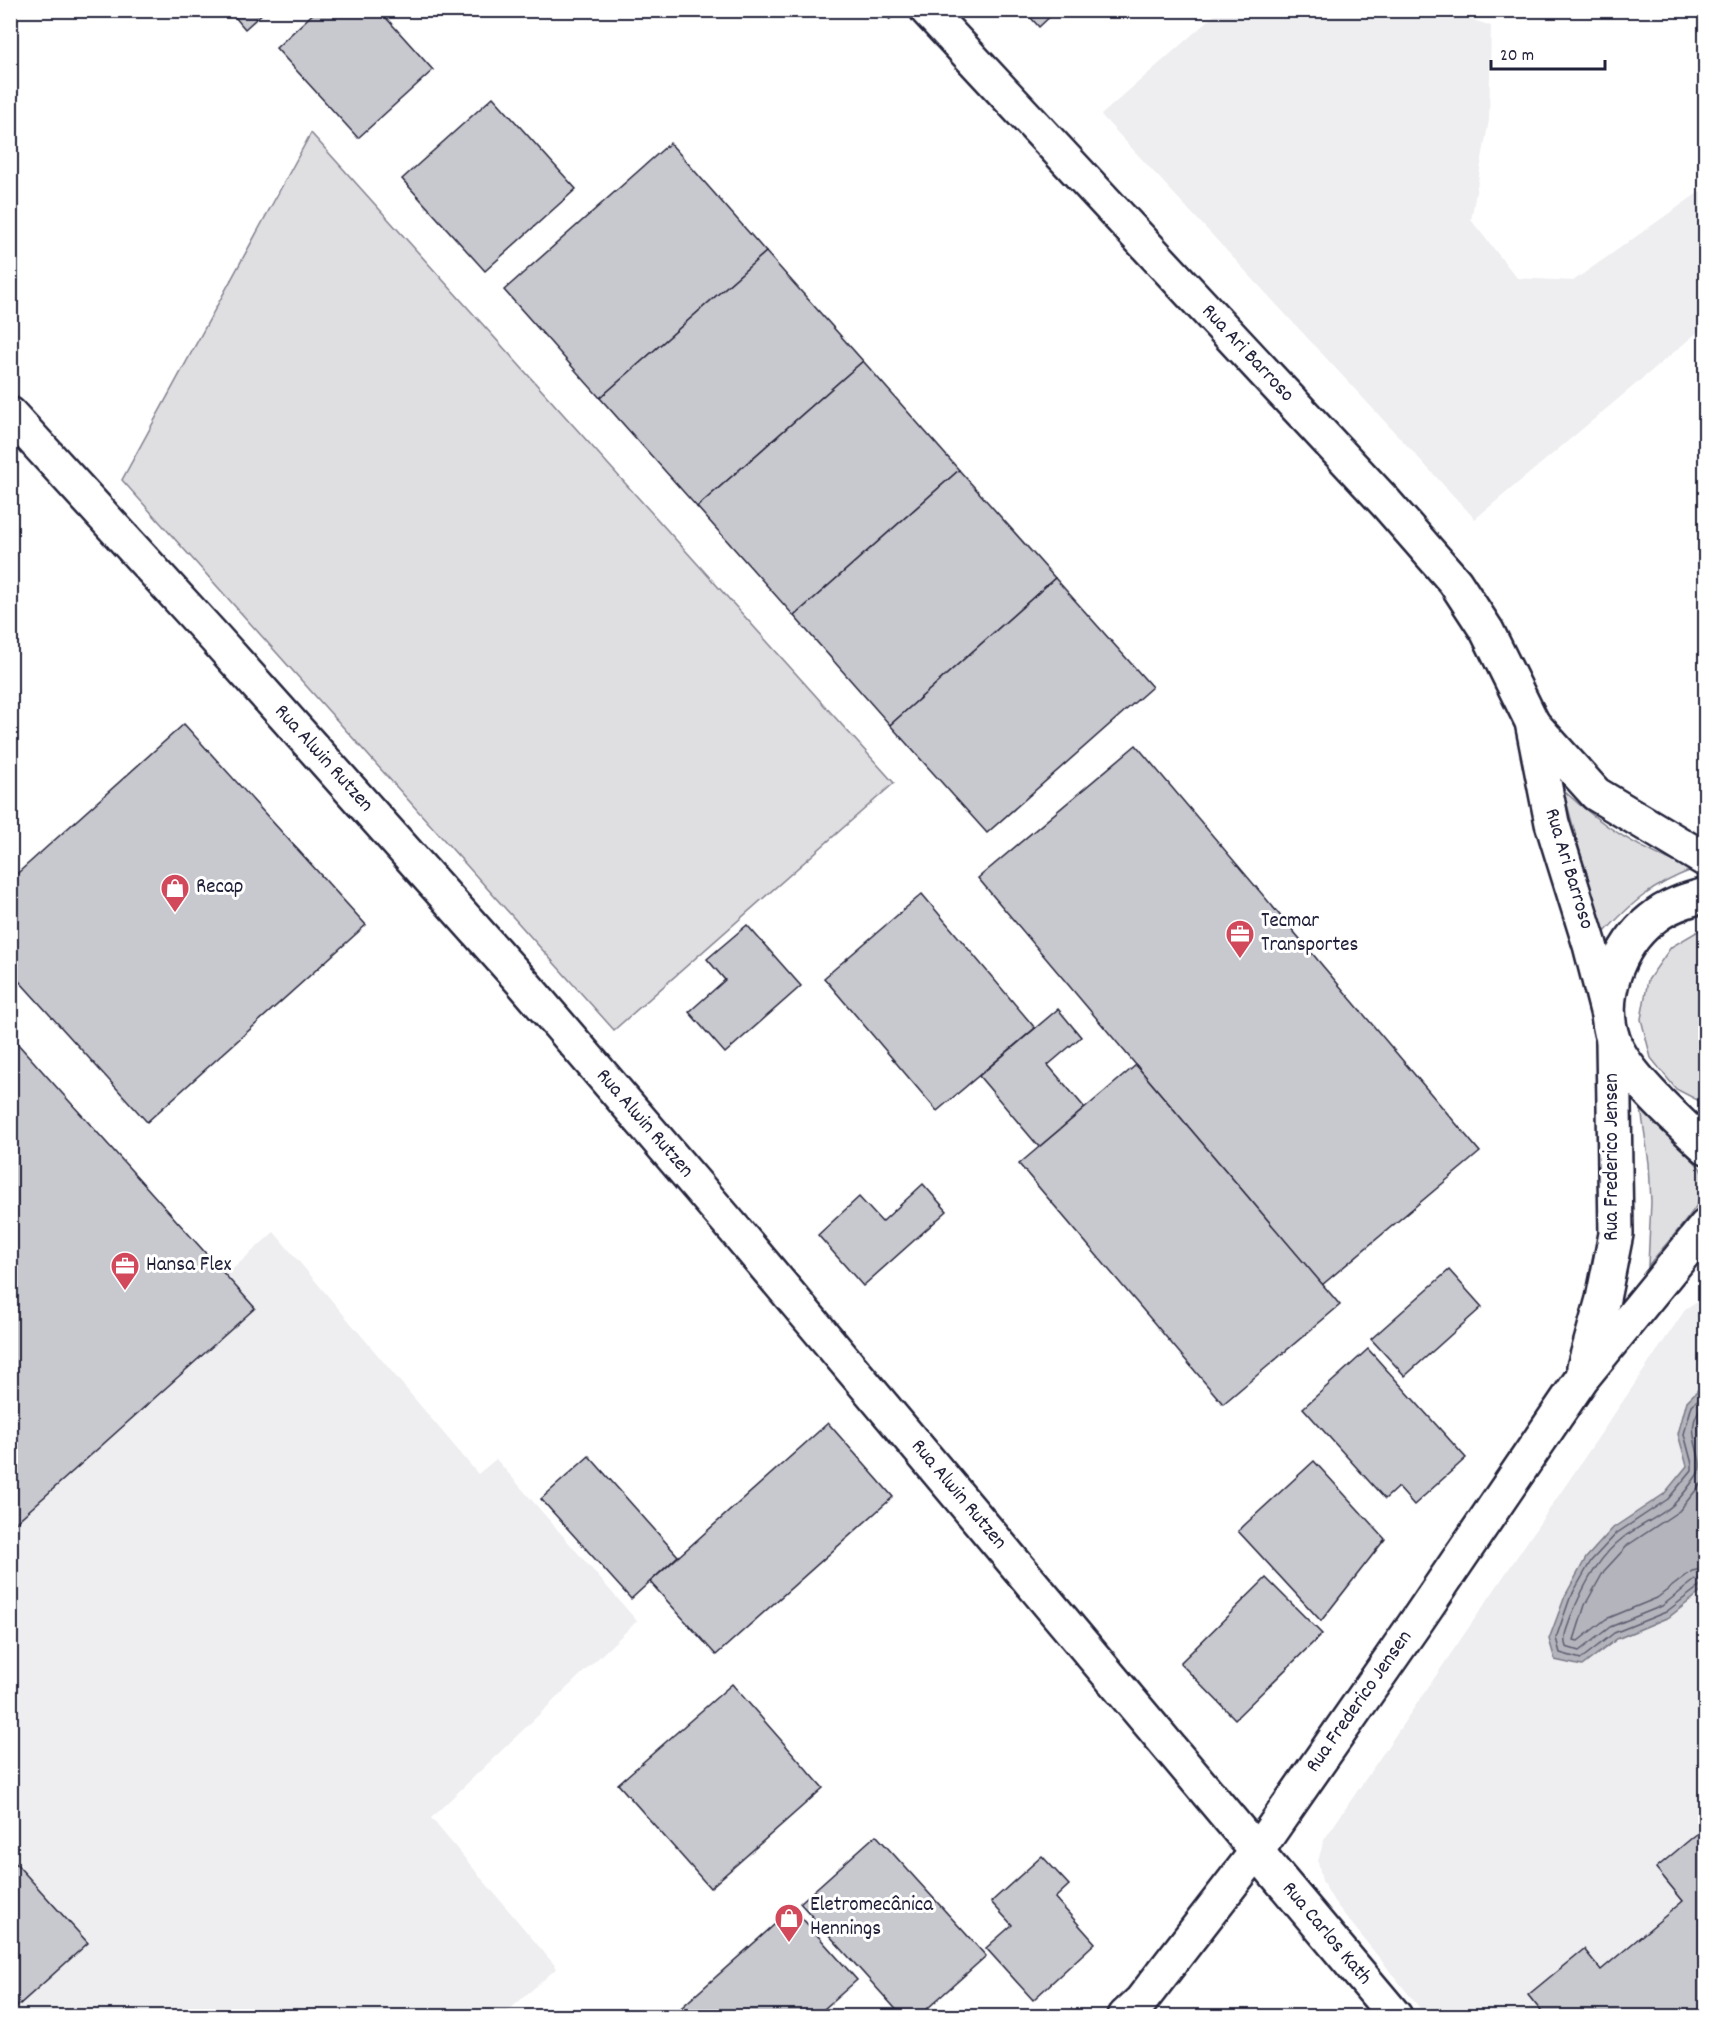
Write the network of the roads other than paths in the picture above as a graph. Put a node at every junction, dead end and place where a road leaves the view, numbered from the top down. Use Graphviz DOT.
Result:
graph roads {
  1 [pos="927,10"];
  2 [pos="10,414"];
  3 [pos="1532,722"];
  4 [pos="1706,860"];
  5 [pos="1706,895"];
  6 [pos="1610,1028"];
  7 [pos="1699,1135"];
  8 [pos="1706,1226"];
  9 [pos="1581,1378"];
  10 [pos="1257,1851"];
  11 [pos="1125,2016"];
  12 [pos="1395,2016"];
  1 -- 3 [label="street, Rua Ari Barroso"];
  2 -- 10 [label="street, Rua Alwin Rutzen"];
  3 -- 4 [label="street, Rua Ari Barroso"];
  3 -- 6 [label="street, Rua Ari Barroso"];
  5 -- 6 [label="street"];
  6 -- 7 [label="street"];
  6 -- 9 [label="street, Rua Frederico Jensen"];
  8 -- 9 [label="street, Rua Frederico Jensen"];
  9 -- 10 [label="street, Rua Frederico Jensen"];
  10 -- 11 [label="street, Rua Frederico Jensen"];
  10 -- 12 [label="street, Rua Carlos Kath"];
}
